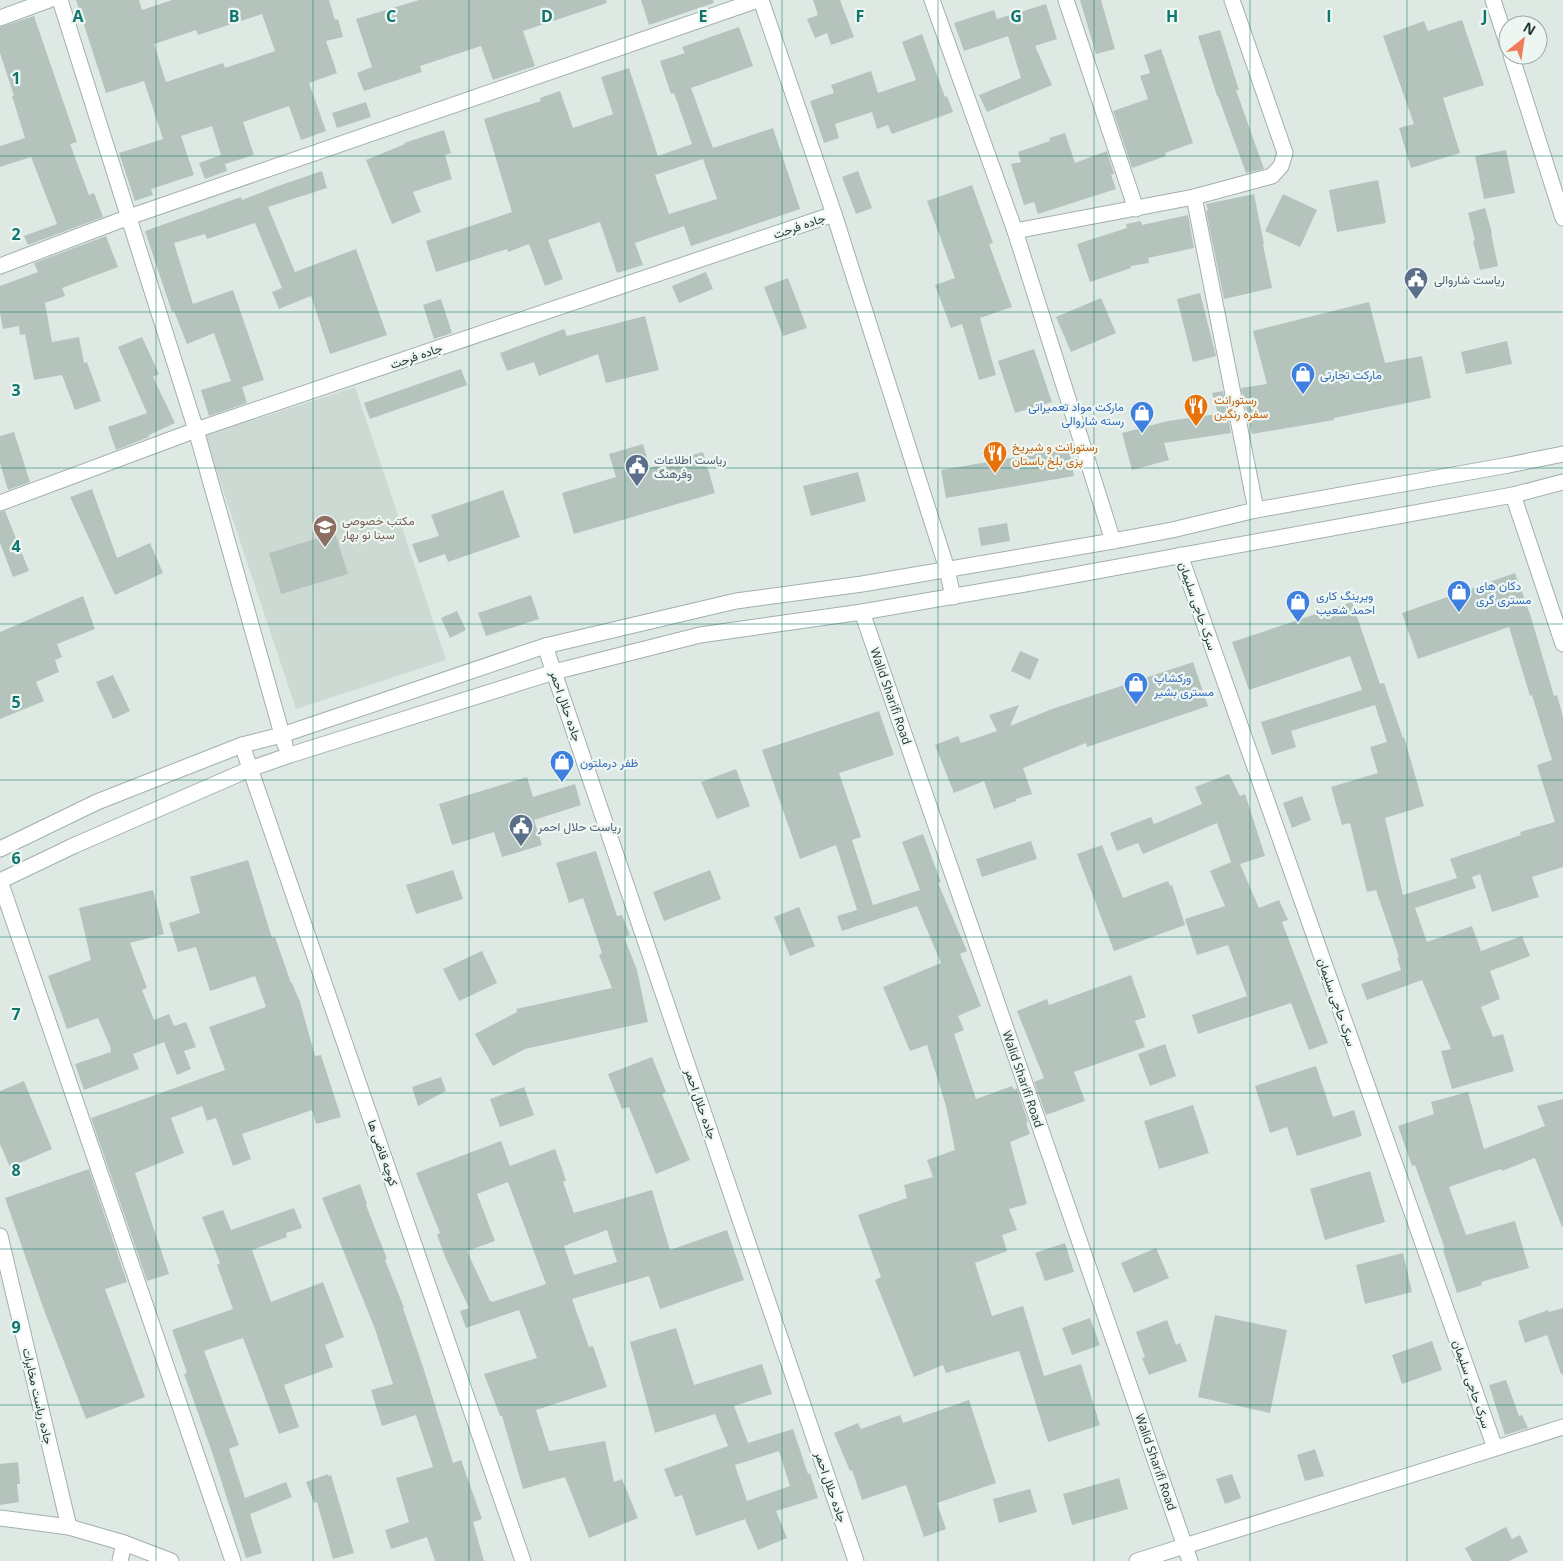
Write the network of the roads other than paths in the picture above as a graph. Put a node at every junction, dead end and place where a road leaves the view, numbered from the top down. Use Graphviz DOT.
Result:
graph roads {
  1 [pos="49,0"];
  2 [pos="60,0"];
  3 [pos="759,0"];
  4 [pos="932,0"];
  5 [pos="1066,0"];
  6 [pos="1232,0"];
  7 [pos="1493,0"];
  8 [pos="1498,15"];
  9 [pos="0,18"];
  10 [pos="1514,65"];
  11 [pos="1194,196"];
  12 [pos="1136,208"];
  13 [pos="834,214"];
  14 [pos="129,217"];
  15 [pos="1563,218"];
  16 [pos="1015,231"];
  17 [pos="0,266"];
  18 [pos="196,430"];
  19 [pos="1563,454"];
  20 [pos="1563,482"];
  21 [pos="1513,495"];
  22 [pos="0,503"];
  23 [pos="1256,510"];
  24 [pos="1113,541"];
  25 [pos="1180,555"];
  26 [pos="947,569"];
  27 [pos="953,597"];
  28 [pos="862,612"];
  29 [pos="1563,644"];
  30 [pos="545,646"];
  31 [pos="554,672"];
  32 [pos="282,735"];
  33 [pos="242,745"];
  34 [pos="290,755"];
  35 [pos="250,769"];
  36 [pos="0,848"];
  37 [pos="0,881"];
  38 [pos="0,1236"];
  39 [pos="1563,1427"];
  40 [pos="1495,1448"];
  41 [pos="0,1518"];
  42 [pos="69,1527"];
  43 [pos="124,1542"];
  44 [pos="1185,1546"];
  45 [pos="120,1561"];
  46 [pos="171,1561"];
  47 [pos="233,1561"];
  48 [pos="523,1561"];
  49 [pos="856,1561"];
  50 [pos="1137,1561"];
  51 [pos="1190,1561"];
  1 -- 9 [label="street"];
  2 -- 14 [label="street"];
  3 -- 13 [label="street"];
  3 -- 14 [label="street"];
  4 -- 16 [label="street"];
  5 -- 12 [label="street"];
  6 -- 11 [label="street"];
  7 -- 8 [label="street"];
  10 -- 15 [label="street"];
  11 -- 12 [label="street"];
  11 -- 23 [label="street"];
  12 -- 16 [label="street"];
  13 -- 18 [label="street, جاده فرحت"];
  13 -- 26 [label="street"];
  14 -- 17 [label="street"];
  14 -- 18 [label="street"];
  16 -- 24 [label="street"];
  18 -- 22 [label="street, جاده فرحت"];
  18 -- 32 [label="street"];
  19 -- 23 [label="street"];
  20 -- 21 [label="street"];
  21 -- 25 [label="street"];
  21 -- 29 [label="street"];
  23 -- 24 [label="street"];
  24 -- 26 [label="street"];
  25 -- 27 [label="street"];
  25 -- 40 [label="street, سرک حاجی سلیمان"];
  26 -- 27 [label="street"];
  26 -- 30 [label="street"];
  27 -- 28 [label="street"];
  28 -- 31 [label="street"];
  28 -- 44 [label="street, Walid Sharifi Road"];
  30 -- 31 [label="street, جاده حلال احمر"];
  30 -- 32 [label="street"];
  31 -- 34 [label="street"];
  31 -- 49 [label="street, جاده حلال احمر"];
  32 -- 33 [label="street"];
  32 -- 34 [label="street"];
  33 -- 35 [label="street, کوچه قاضی ها"];
  33 -- 36 [label="street"];
  34 -- 35 [label="street"];
  35 -- 37 [label="street"];
  35 -- 48 [label="street, کوچه قاضی ها"];
  37 -- 47 [label="street"];
  38 -- 42 [label="street, جاده ریاست مخابرات"];
  39 -- 40 [label="street"];
  40 -- 44 [label="street"];
  41 -- 42 [label="street"];
  42 -- 43 [label="street"];
  43 -- 45 [label="street"];
  43 -- 46 [label="street"];
  44 -- 50 [label="street"];
  44 -- 51 [label="street, Walid Sharifi Road"];
}
